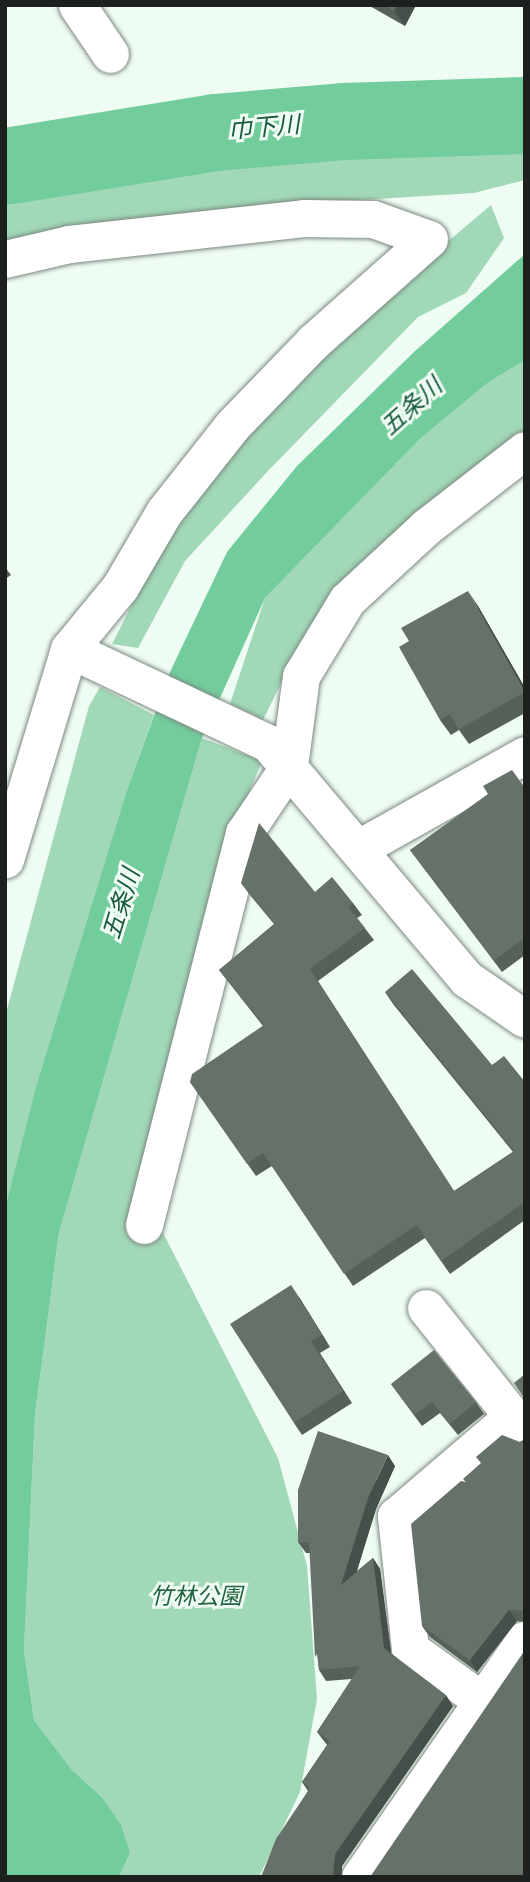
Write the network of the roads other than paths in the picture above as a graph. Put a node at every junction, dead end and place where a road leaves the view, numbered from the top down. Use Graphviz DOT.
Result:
graph roads {
  1 [pos="77,5"];
  2 [pos="110,54"];
  3 [pos="5,259"];
  4 [pos="525,450"];
  5 [pos="69,649"];
  6 [pos="278,755"];
  7 [pos="525,755"];
  8 [pos="359,848"];
  9 [pos="5,859"];
  10 [pos="520,1007"];
  11 [pos="144,1225"];
  12 [pos="426,1308"];
  13 [pos="519,1424"];
  14 [pos="525,1640"];
  15 [pos="481,1700"];
  16 [pos="360,1877"];
  1 -- 2 [label="street"];
  3 -- 5 [label="street"];
  4 -- 6 [label="street"];
  5 -- 6 [label="street"];
  5 -- 9 [label="street"];
  6 -- 8 [label="street"];
  6 -- 11 [label="street"];
  7 -- 8 [label="street"];
  8 -- 10 [label="street"];
  12 -- 13 [label="street"];
  13 -- 15 [label="street"];
  14 -- 15 [label="street"];
  15 -- 16 [label="street"];
}
